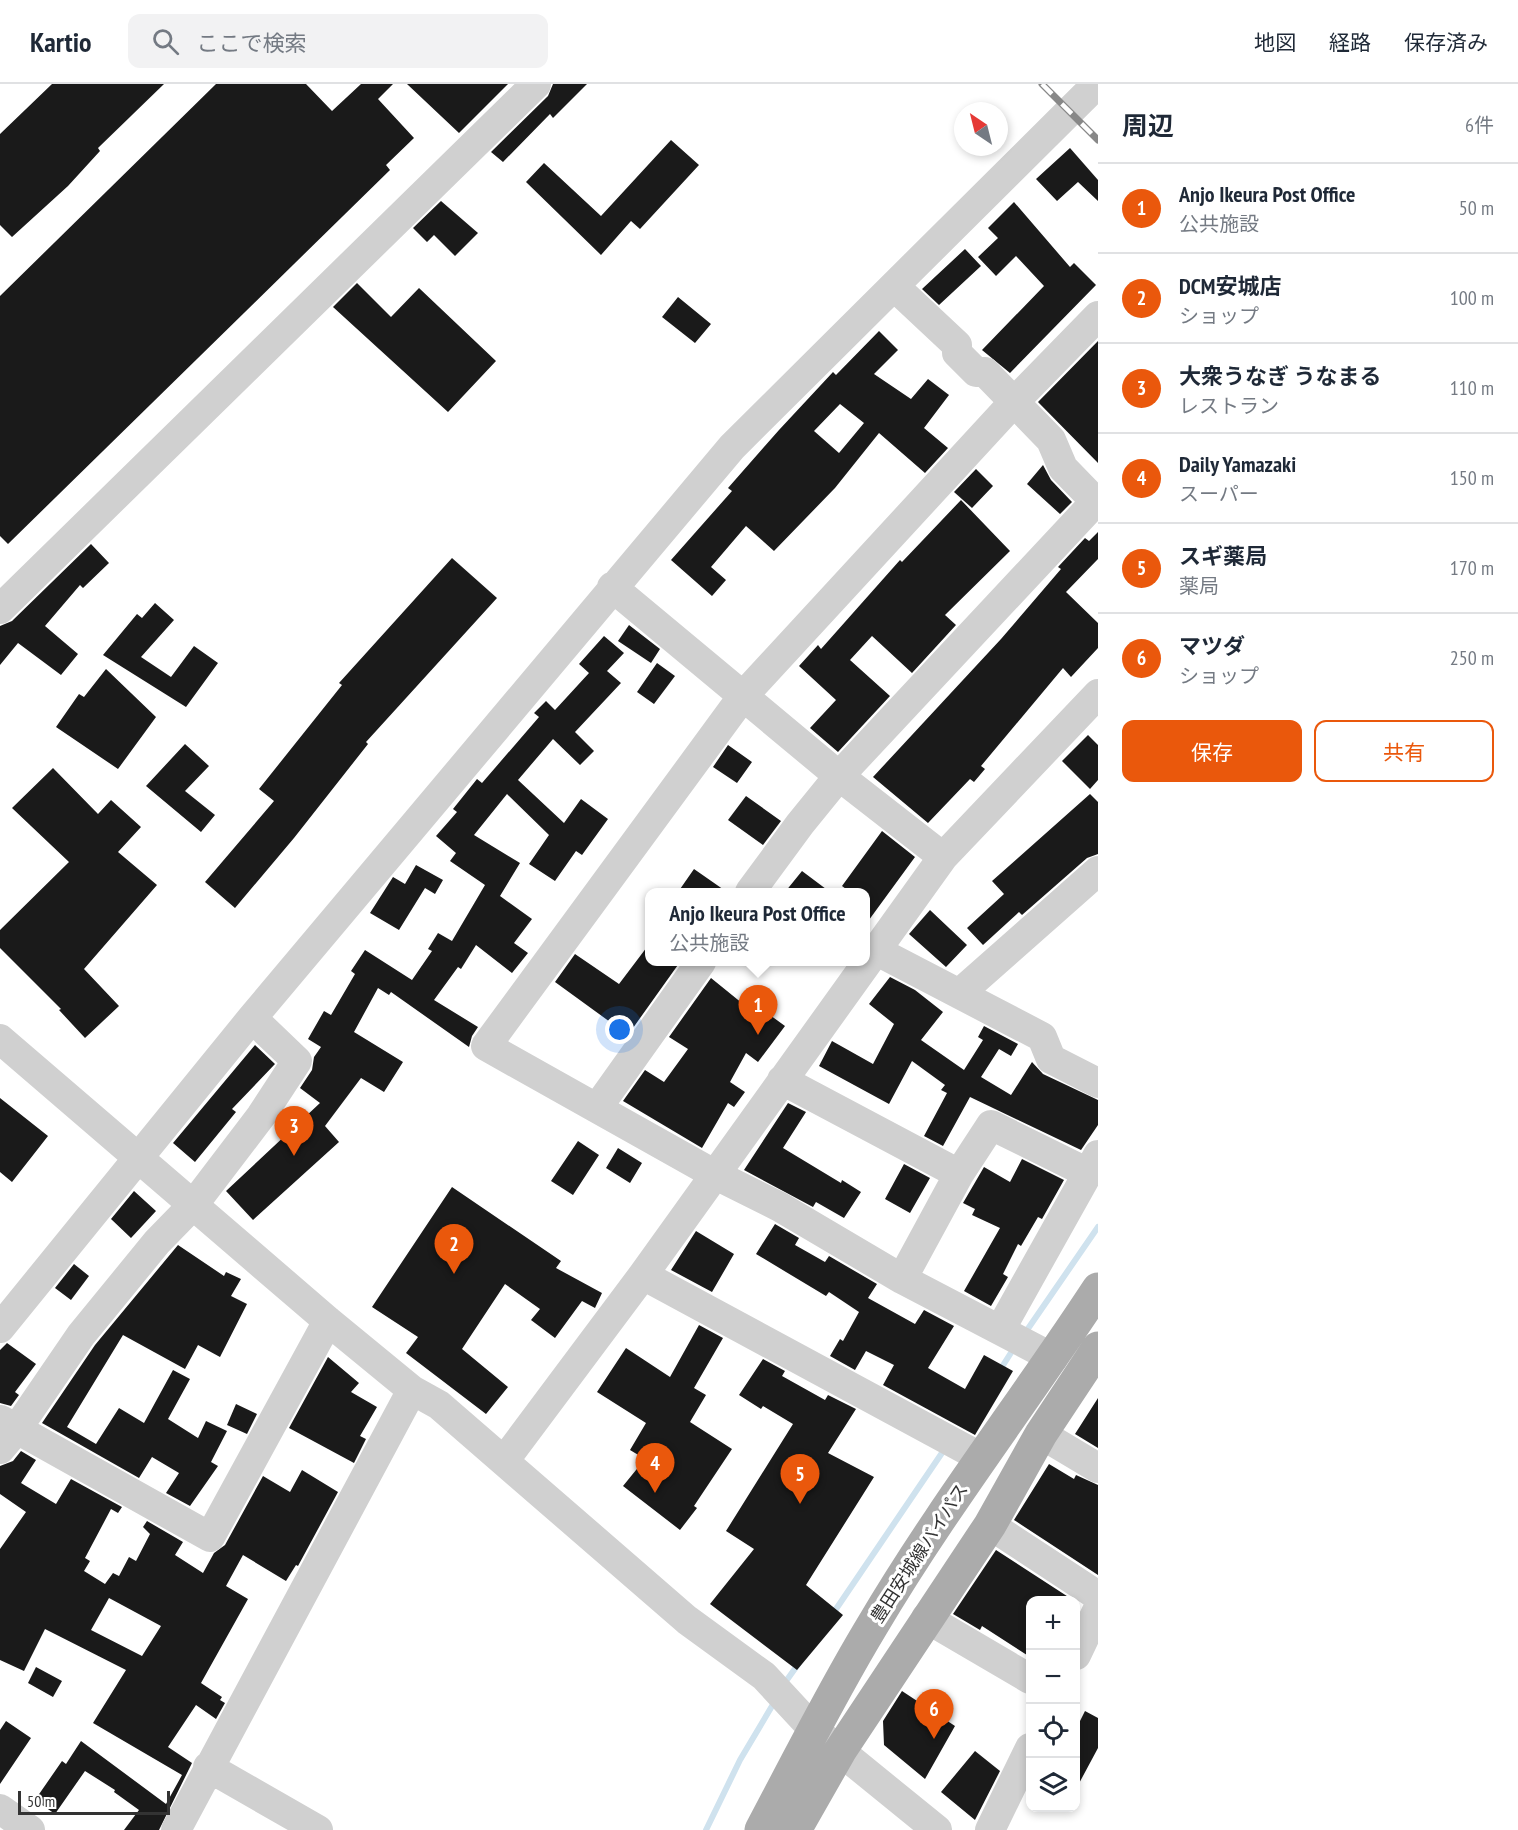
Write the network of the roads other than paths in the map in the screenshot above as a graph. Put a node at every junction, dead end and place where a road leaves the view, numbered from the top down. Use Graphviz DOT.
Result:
graph roads {
  1 [pos="536,84"];
  2 [pos="1094,95"];
  3 [pos="894,286"];
  4 [pos="1098,316"];
  5 [pos="1014,402"];
  6 [pos="1097,502"];
  7 [pos="612,587"];
  8 [pos="0,609"];
  9 [pos="1098,694"];
  10 [pos="742,696"];
  11 [pos="839,776"];
  12 [pos="943,857"];
  13 [pos="1098,871"];
  14 [pos="753,888"];
  15 [pos="877,951"];
  16 [pos="870,961"];
  17 [pos="698,966"];
  18 [pos="866,966"];
  19 [pos="960,993"];
  20 [pos="252,1018"];
  21 [pos="0,1039"];
  22 [pos="782,1080"];
  23 [pos="1098,1083"];
  24 [pos="597,1108"];
  25 [pos="138,1158"];
  26 [pos="1093,1164"];
  27 [pos="714,1174"];
  28 [pos="959,1174"];
  29 [pos="194,1204"];
  30 [pos="643,1275"];
  31 [pos="902,1279"];
  32 [pos="1098,1289"];
  33 [pos="328,1322"];
  34 [pos="0,1328"];
  35 [pos="1000,1330"];
  36 [pos="1098,1348"];
  37 [pos="1053,1358"];
  38 [pos="412,1390"];
  39 [pos="5,1433"];
  40 [pos="1041,1434"];
  41 [pos="980,1457"];
  42 [pos="504,1461"];
  43 [pos="1098,1468"];
  44 [pos="990,1526"];
  45 [pos="1098,1596"];
  46 [pos="1098,1609"];
  47 [pos="926,1618"];
  48 [pos="1078,1650"];
  49 [pos="1026,1677"];
  50 [pos="814,1730"];
  51 [pos="840,1751"];
  52 [pos="1026,1756"];
  53 [pos="208,1767"];
  54 [pos="0,1809"];
  55 [pos="30,1830"];
  56 [pos="176,1830"];
  57 [pos="318,1830"];
  58 [pos="761,1830"];
  59 [pos="795,1830"];
  60 [pos="936,1830"];
  61 [pos="990,1830"];
  1 -- 8 [label="street"];
  2 -- 3 [label="street"];
  3 -- 5 [label="street"];
  3 -- 7 [label="street"];
  4 -- 5 [label="street"];
  5 -- 6 [label="street"];
  5 -- 10 [label="street"];
  6 -- 11 [label="street"];
  7 -- 10 [label="street"];
  7 -- 20 [label="street"];
  9 -- 12 [label="street"];
  10 -- 11 [label="street"];
  10 -- 24 [label="street"];
  11 -- 12 [label="street"];
  11 -- 14 [label="street"];
  12 -- 15 [label="street"];
  13 -- 19 [label="street"];
  15 -- 16 [label="street"];
  15 -- 19 [label="street"];
  17 -- 24 [label="street"];
  18 -- 22 [label="street"];
  19 -- 23 [label="street"];
  20 -- 25 [label="street"];
  20 -- 29 [label="street"];
  21 -- 25 [label="street"];
  22 -- 27 [label="street"];
  22 -- 28 [label="street"];
  24 -- 27 [label="street"];
  25 -- 29 [label="street"];
  25 -- 34 [label="street"];
  26 -- 28 [label="street"];
  26 -- 35 [label="street"];
  27 -- 30 [label="street"];
  27 -- 31 [label="street"];
  28 -- 31 [label="street"];
  29 -- 33 [label="street"];
  29 -- 39 [label="street"];
  30 -- 41 [label="street"];
  30 -- 42 [label="street"];
  31 -- 35 [label="street"];
  32 -- 37 [label="main road, 豊田安城線バイパス"];
  33 -- 38 [label="street"];
  33 -- 39 [label="street"];
  35 -- 37 [label="street"];
  36 -- 40 [label="main road"];
  37 -- 41 [label="main road, 豊田安城線バイパス"];
  38 -- 42 [label="street"];
  38 -- 53 [label="street"];
  40 -- 43 [label="street"];
  40 -- 44 [label="main road"];
  41 -- 50 [label="main road, 豊田安城線バイパス"];
  42 -- 50 [label="street"];
  44 -- 45 [label="street"];
  44 -- 47 [label="main road"];
  46 -- 48 [label="street"];
  47 -- 49 [label="street"];
  47 -- 51 [label="main road"];
  50 -- 51 [label="street"];
  50 -- 58 [label="main road, 豊田安城線バイパス"];
  51 -- 59 [label="main road"];
  51 -- 60 [label="street"];
  52 -- 61 [label="street"];
  53 -- 56 [label="street"];
  53 -- 57 [label="street"];
  54 -- 55 [label="street"];
}
